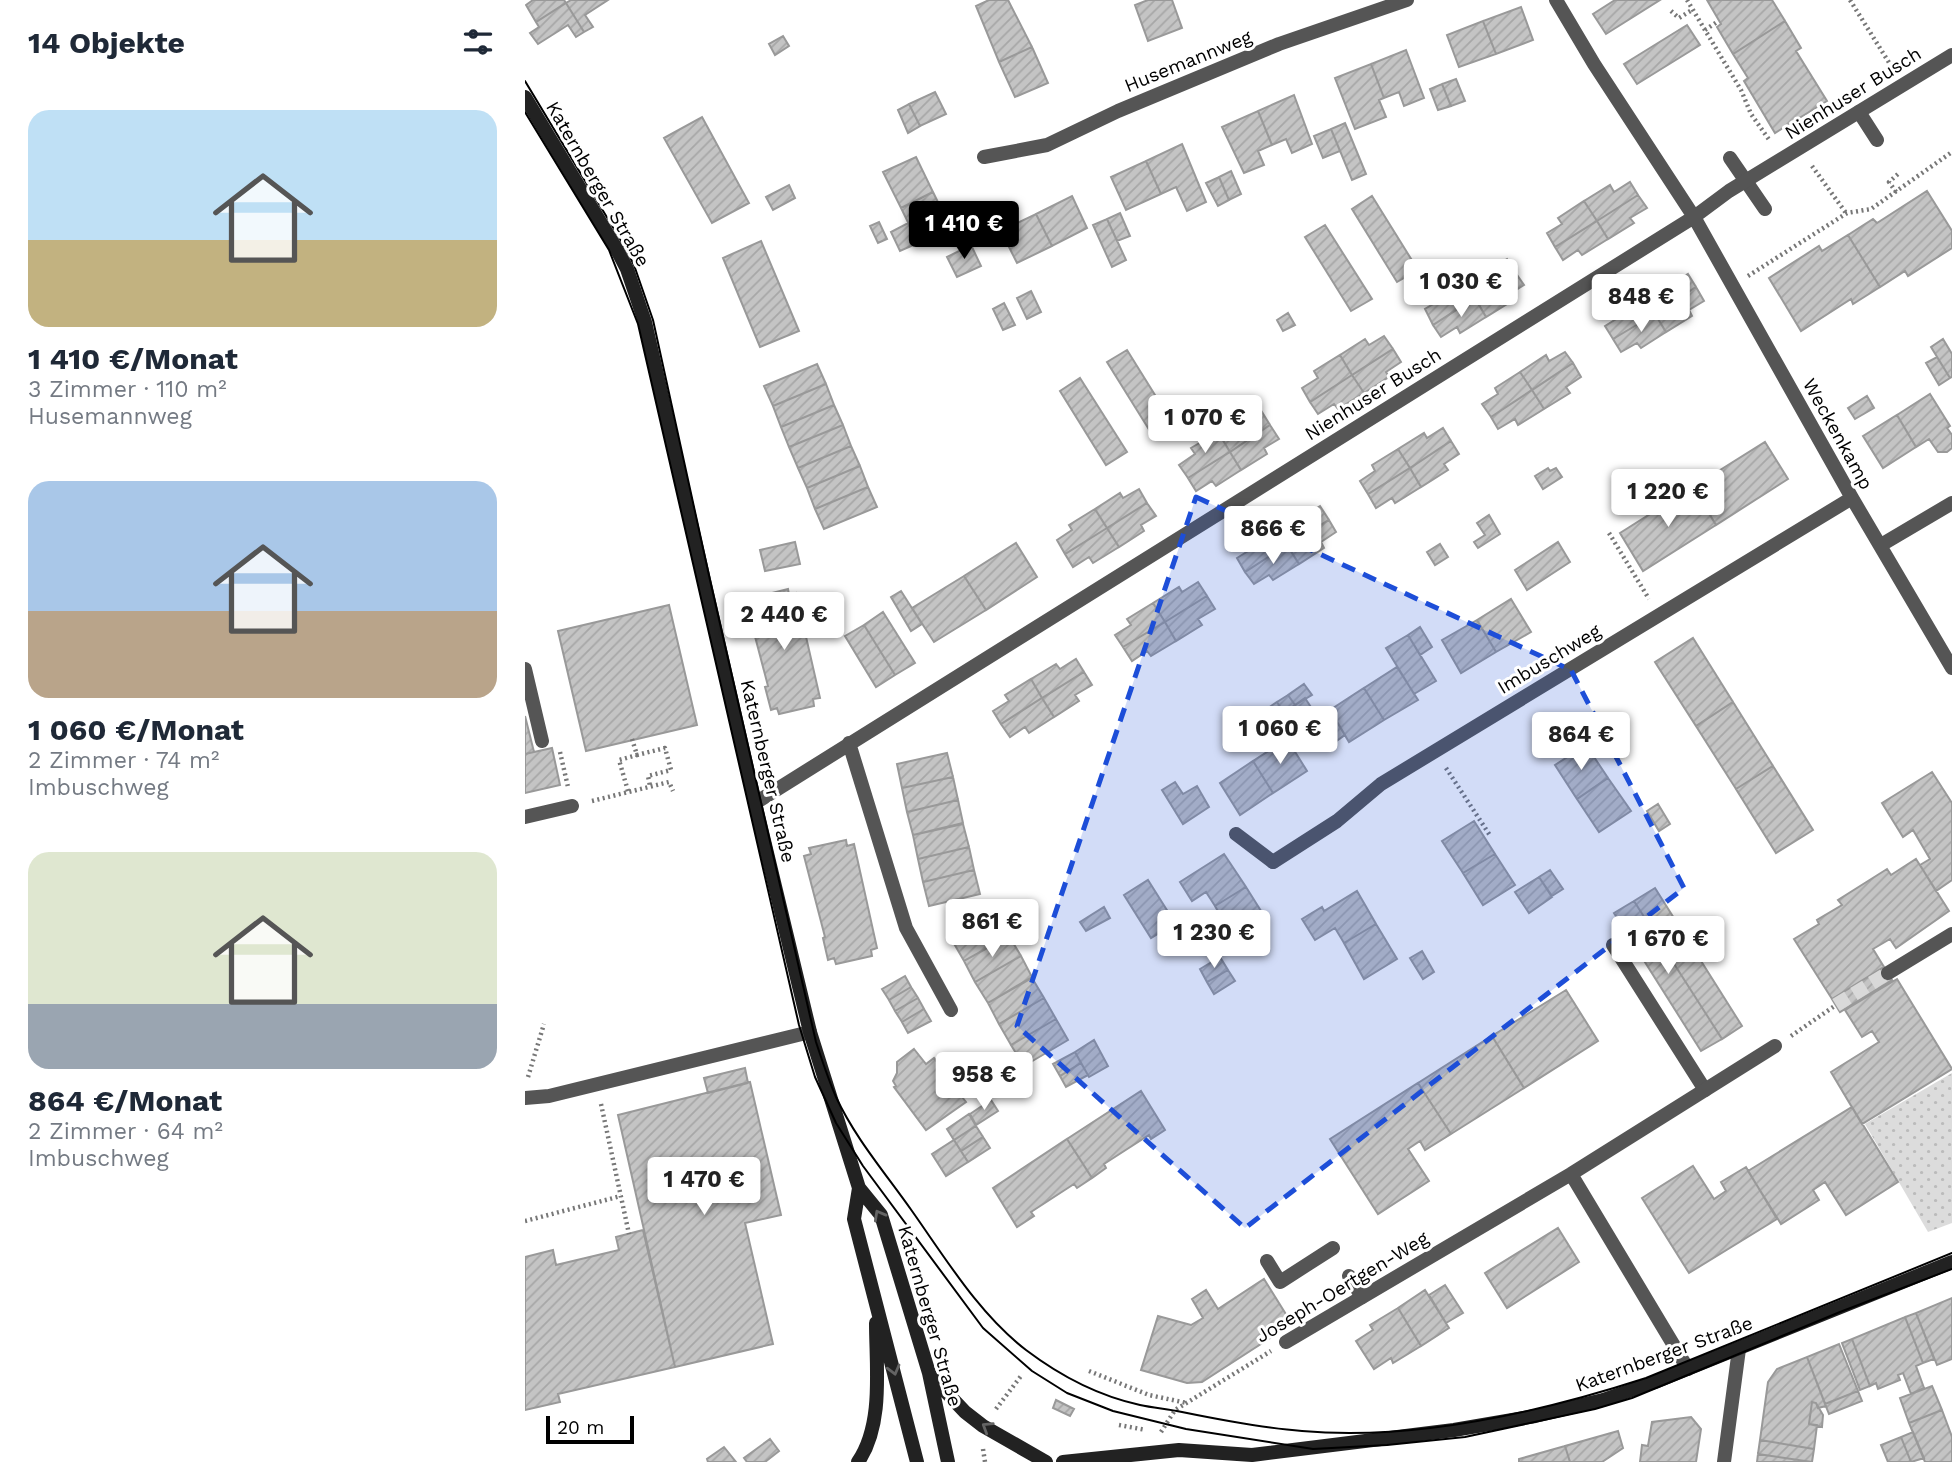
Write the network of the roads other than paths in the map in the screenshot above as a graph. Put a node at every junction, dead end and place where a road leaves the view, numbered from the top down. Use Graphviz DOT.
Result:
graph roads {
  1 [pos="1407,0"];
  2 [pos="1556,0"];
  3 [pos="1952,54"];
  4 [pos="525,97"];
  5 [pos="1859,111"];
  6 [pos="1877,140"];
  7 [pos="984,156"];
  8 [pos="1730,158"];
  9 [pos="1746,181"];
  10 [pos="1765,209"];
  11 [pos="1694,217"];
  12 [pos="1852,498"];
  13 [pos="1952,503"];
  14 [pos="1881,545"];
  15 [pos="1952,668"];
  16 [pos="525,669"];
  17 [pos="542,741"];
  18 [pos="849,743"];
  19 [pos="755,803"];
  20 [pos="572,806"];
  21 [pos="525,817"];
  22 [pos="1236,834"];
  23 [pos="1952,934"];
  24 [pos="1613,944"];
  25 [pos="1888,973"];
  26 [pos="951,1010"];
  27 [pos="810,1032"];
  28 [pos="1775,1046"];
  29 [pos="1705,1090"];
  30 [pos="525,1098"];
  31 [pos="1571,1174"];
  32 [pos="859,1188"];
  33 [pos="1333,1248"];
  34 [pos="1267,1261"];
  35 [pos="1952,1262"];
  36 [pos="1349,1276"];
  37 [pos="1362,1297"];
  38 [pos="876,1304"];
  39 [pos="1286,1342"];
  40 [pos="1739,1349"];
  41 [pos="1688,1369"];
  42 [pos="929,1374"];
  43 [pos="1252,1455"];
  44 [pos="857,1462"];
  45 [pos="917,1462"];
  46 [pos="949,1462"];
  47 [pos="1046,1462"];
  48 [pos="1063,1462"];
  49 [pos="1230,1462"];
  50 [pos="1724,1462"];
  1 -- 7 [label="street, Husemannweg"];
  2 -- 11 [label="street"];
  3 -- 5 [label="street, Nienhuser Busch"];
  4 -- 19 [label="main road, Katernberger Straße"];
  5 -- 6 [label="street"];
  5 -- 9 [label="street, Nienhuser Busch"];
  8 -- 9 [label="street"];
  9 -- 10 [label="street"];
  9 -- 11 [label="street, Nienhuser Busch"];
  11 -- 12 [label="street, Weckenkamp"];
  11 -- 18 [label="street, Nienhuser Busch"];
  12 -- 14 [label="street, Weckenkamp"];
  12 -- 22 [label="street, Imbuschweg"];
  13 -- 14 [label="street"];
  14 -- 15 [label="street, Weckenkamp"];
  16 -- 17 [label="street"];
  18 -- 19 [label="street, Nienhuser Busch"];
  18 -- 26 [label="street"];
  19 -- 27 [label="main road, Katernberger Straße"];
  20 -- 21 [label="street"];
  23 -- 25 [label="street"];
  24 -- 29 [label="street"];
  27 -- 30 [label="street"];
  27 -- 32 [label="main road, Katernberger Straße"];
  28 -- 29 [label="street, Joseph-Oertgen-Weg"];
  29 -- 31 [label="street, Joseph-Oertgen-Weg"];
  31 -- 37 [label="street, Joseph-Oertgen-Weg"];
  31 -- 41 [label="street"];
  32 -- 38 [label="main road, Katernberger Straße"];
  42 -- 32 [label="main road, Katernberger Straße, one-way"];
  33 -- 34 [label="street"];
  35 -- 40 [label="main road, Katernberger Straße"];
  36 -- 37 [label="street"];
  37 -- 39 [label="street, Joseph-Oertgen-Weg"];
  38 -- 44 [label="main road"];
  38 -- 45 [label="main road, Katernberger Straße, one-way"];
  40 -- 41 [label="main road, Katernberger Straße"];
  40 -- 50 [label="street"];
  41 -- 43 [label="main road, Katernberger Straße"];
  42 -- 46 [label="main road, Katernberger Straße"];
  47 -- 42 [label="main road, one-way"];
  43 -- 48 [label="main road, Katernberger Straße"];
  43 -- 49 [label="main road, Katernberger Straße"];
}
